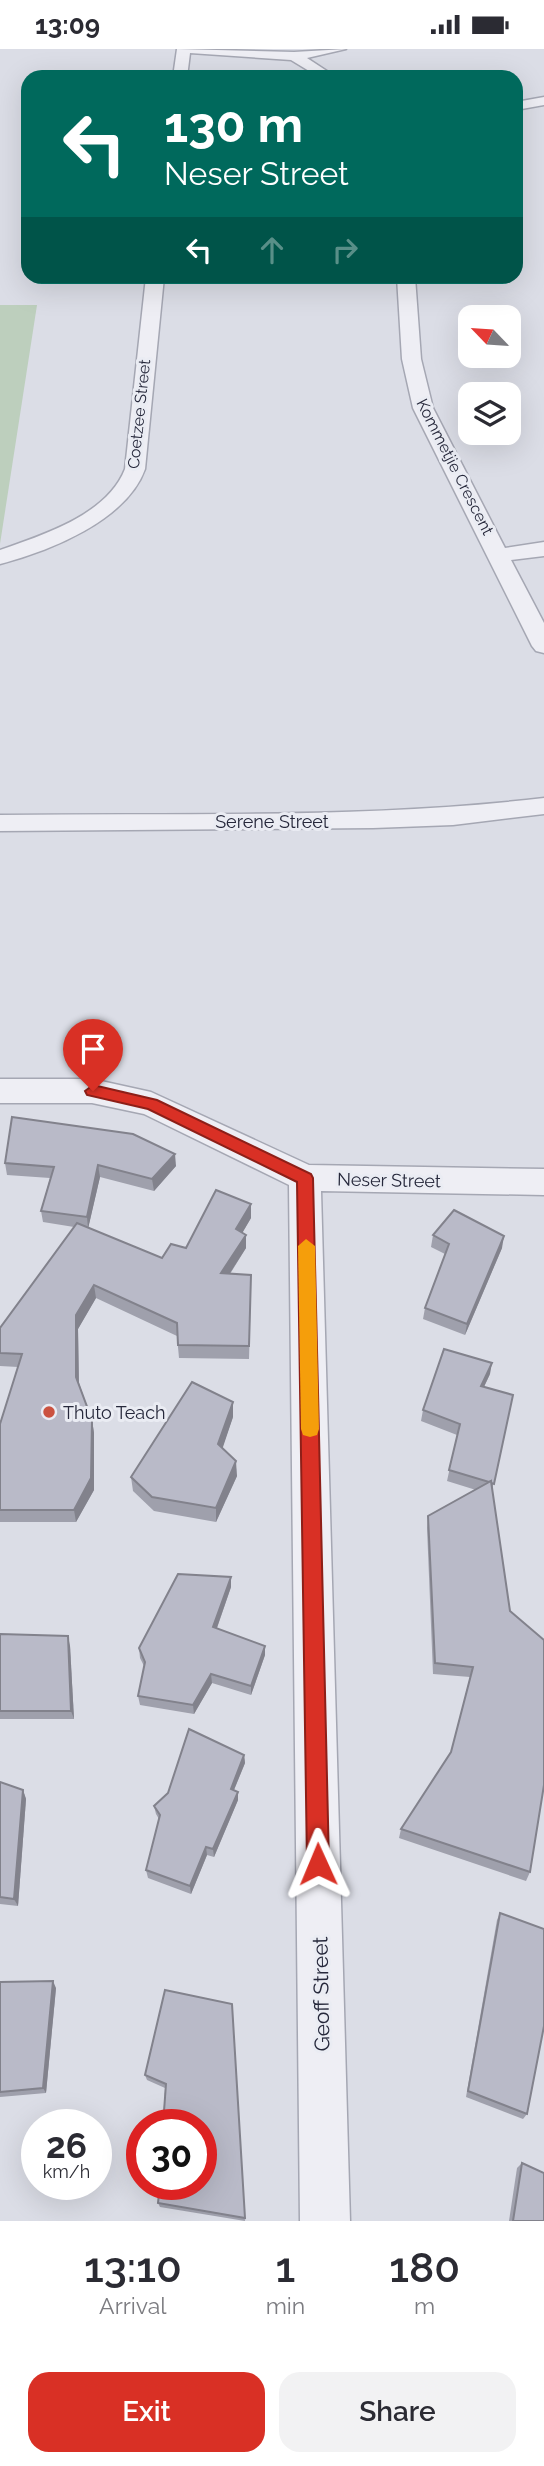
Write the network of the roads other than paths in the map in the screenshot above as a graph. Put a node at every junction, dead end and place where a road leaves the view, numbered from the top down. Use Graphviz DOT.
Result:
graph roads {
  1 [pos="184,49"];
  2 [pos="190,49"];
  3 [pos="339,49"];
  4 [pos="294,56"];
  5 [pos="181,70"];
  6 [pos="317,70"];
  7 [pos="544,101"];
  8 [pos="523,105"];
  9 [pos="154,284"];
  10 [pos="406,284"];
  11 [pos="544,549"];
  12 [pos="500,555"];
  13 [pos="0,557"];
  14 [pos="544,646"];
  15 [pos="544,806"];
  16 [pos="0,823"];
  17 [pos="0,1091"];
  18 [pos="305,1178"];
  19 [pos="544,1182"];
  20 [pos="325,2221"];
  1 -- 5 [label="street"];
  2 -- 4 [label="street"];
  3 -- 4 [label="street"];
  4 -- 6 [label="street"];
  7 -- 8 [label="street"];
  9 -- 13 [label="street, Coetzee Street"];
  10 -- 12 [label="street, Kommetjie Crescent"];
  11 -- 12 [label="street"];
  12 -- 14 [label="street, Kommetjie Crescent"];
  15 -- 16 [label="street, Serene Street"];
  17 -- 18 [label="street, Neser Street"];
  18 -- 19 [label="street, Neser Street"];
  18 -- 20 [label="street, Geoff Street"];
}
